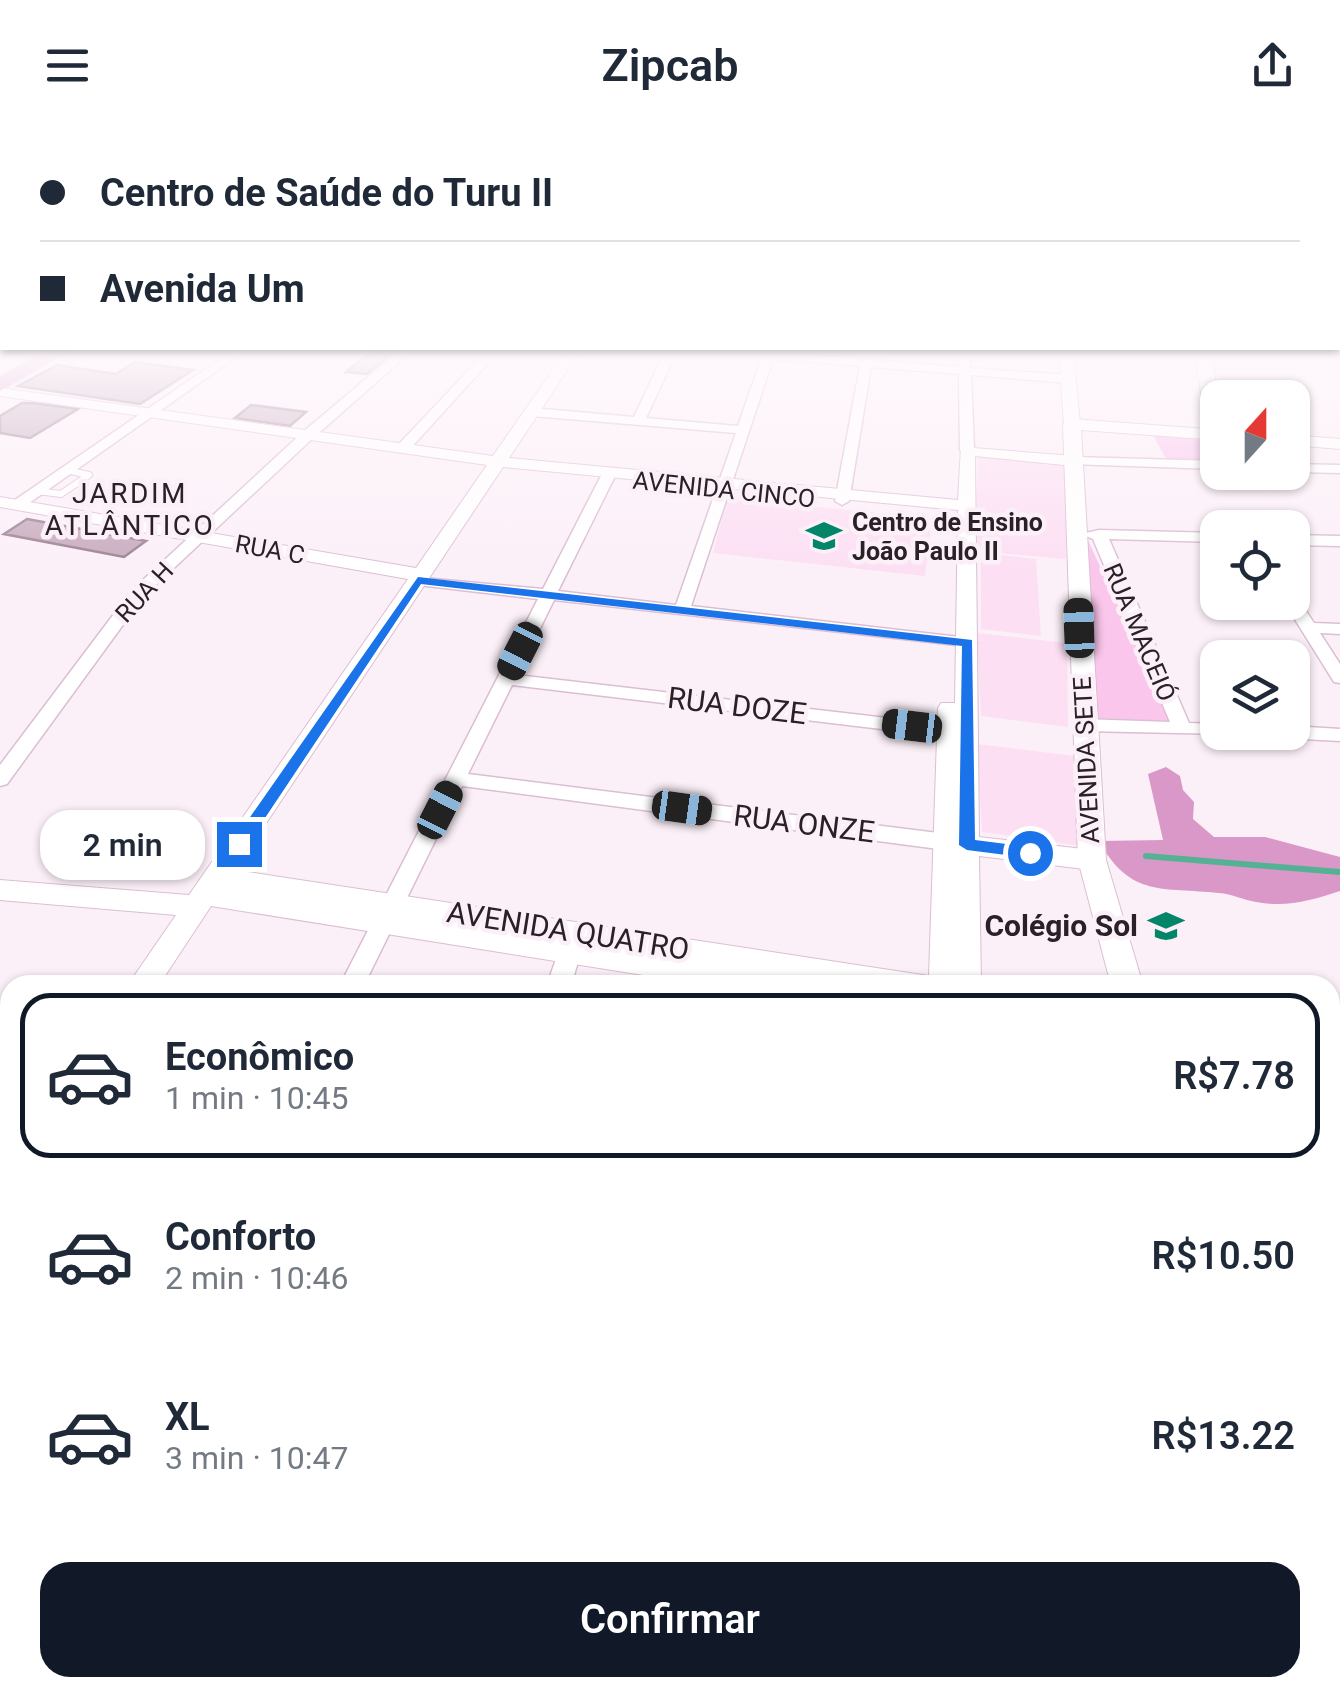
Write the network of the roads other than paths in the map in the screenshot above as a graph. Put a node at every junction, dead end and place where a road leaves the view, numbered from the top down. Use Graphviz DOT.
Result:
graph roads {
  1 [pos="132,424"];
  2 [pos="233,424"];
  3 [pos="321,424"];
  4 [pos="424,424"];
  5 [pos="524,424"];
  6 [pos="674,424"];
  7 [pos="745,424"];
  8 [pos="856,424"];
  9 [pos="966,424"];
  10 [pos="1072,424"];
  11 [pos="1074,424"];
  12 [pos="743,430"];
  13 [pos="1200,434"];
  14 [pos="308,435"];
  15 [pos="1310,442"];
  16 [pos="1340,444"];
  17 [pos="402,448"];
  18 [pos="967,450"];
  19 [pos="1074,461"];
  20 [pos="496,464"];
  21 [pos="1200,464"];
  22 [pos="1310,469"];
  23 [pos="66,470"];
  24 [pos="1340,470"];
  25 [pos="609,475"];
  26 [pos="724,486"];
  27 [pos="36,491"];
  28 [pos="843,498"];
  29 [pos="9,503"];
  30 [pos="961,509"];
  31 [pos="1087,534"];
  32 [pos="199,536"];
  33 [pos="1200,537"];
  34 [pos="1310,540"];
  35 [pos="1340,541"];
  36 [pos="420,578"];
  37 [pos="548,596"];
  38 [pos="682,610"];
  39 [pos="1303,620"];
  40 [pos="1308,628"];
  41 [pos="1340,629"];
  42 [pos="959,642"];
  43 [pos="506,678"];
  44 [pos="1340,678"];
  45 [pos="1083,725"];
  46 [pos="1182,729"];
  47 [pos="1200,730"];
  48 [pos="958,732"];
  49 [pos="1310,733"];
  50 [pos="1340,734"];
  51 [pos="0,779"];
  52 [pos="456,779"];
  53 [pos="956,844"];
  54 [pos="1092,860"];
  55 [pos="0,890"];
  56 [pos="206,893"];
  57 [pos="388,914"];
  58 [pos="573,942"];
  59 [pos="150,975"];
  60 [pos="357,975"];
  61 [pos="562,975"];
  62 [pos="751,975"];
  63 [pos="944,975"];
  64 [pos="965,975"];
  65 [pos="1125,975"];
  1 -- 23 [label="street"];
  2 -- 14 [label="street, AVENIDA CINCO"];
  3 -- 14 [label="street, RUA H"];
  4 -- 17 [label="street"];
  5 -- 20 [label="street"];
  6 -- 12 [label="street"];
  7 -- 12 [label="street"];
  8 -- 28 [label="street"];
  9 -- 18 [label="street"];
  10 -- 19 [label="main road, AVENIDA SETE"];
  11 -- 13 [label="main road"];
  12 -- 26 [label="street"];
  14 -- 17 [label="street, AVENIDA CINCO"];
  14 -- 32 [label="street, RUA H"];
  15 -- 16 [label="main road"];
  17 -- 20 [label="street, AVENIDA CINCO"];
  18 -- 19 [label="street"];
  18 -- 30 [label="street"];
  19 -- 21 [label="street"];
  19 -- 31 [label="main road, AVENIDA SETE"];
  20 -- 25 [label="street, AVENIDA CINCO"];
  20 -- 36 [label="street"];
  22 -- 24 [label="street"];
  23 -- 27 [label="street"];
  23 -- 27 [label="lane"];
  25 -- 26 [label="street, AVENIDA CINCO"];
  25 -- 37 [label="street"];
  26 -- 28 [label="street, AVENIDA CINCO"];
  26 -- 38 [label="street"];
  27 -- 29 [label="street"];
  28 -- 30 [label="street, AVENIDA CINCO"];
  29 -- 32 [label="street, RUA C"];
  30 -- 42 [label="street"];
  31 -- 33 [label="street"];
  31 -- 45 [label="main road, AVENIDA SETE"];
  31 -- 46 [label="street, RUA MACEIÓ"];
  32 -- 36 [label="street, RUA C"];
  32 -- 51 [label="street, RUA H"];
  34 -- 35 [label="street"];
  36 -- 37 [label="street"];
  36 -- 56 [label="street"];
  37 -- 38 [label="street"];
  37 -- 43 [label="street"];
  38 -- 42 [label="street"];
  39 -- 40 [label="street"];
  40 -- 41 [label="street"];
  40 -- 44 [label="street"];
  42 -- 48 [label="street"];
  43 -- 48 [label="street, RUA DOZE"];
  43 -- 52 [label="street"];
  45 -- 46 [label="street"];
  45 -- 54 [label="main road, AVENIDA SETE"];
  46 -- 47 [label="street"];
  48 -- 53 [label="street"];
  49 -- 50 [label="street"];
  52 -- 53 [label="street, RUA ONZE"];
  52 -- 57 [label="street"];
  53 -- 54 [label="street, RUA ONZE"];
  53 -- 63 [label="street"];
  53 -- 64 [label="street"];
  54 -- 65 [label="main road, AVENIDA SETE"];
  55 -- 56 [label="street, AVENIDA QUATRO"];
  56 -- 57 [label="street, AVENIDA QUATRO"];
  56 -- 59 [label="street"];
  57 -- 58 [label="street, AVENIDA QUATRO"];
  57 -- 60 [label="street"];
  58 -- 61 [label="street"];
  58 -- 62 [label="street, AVENIDA QUATRO"];
}
